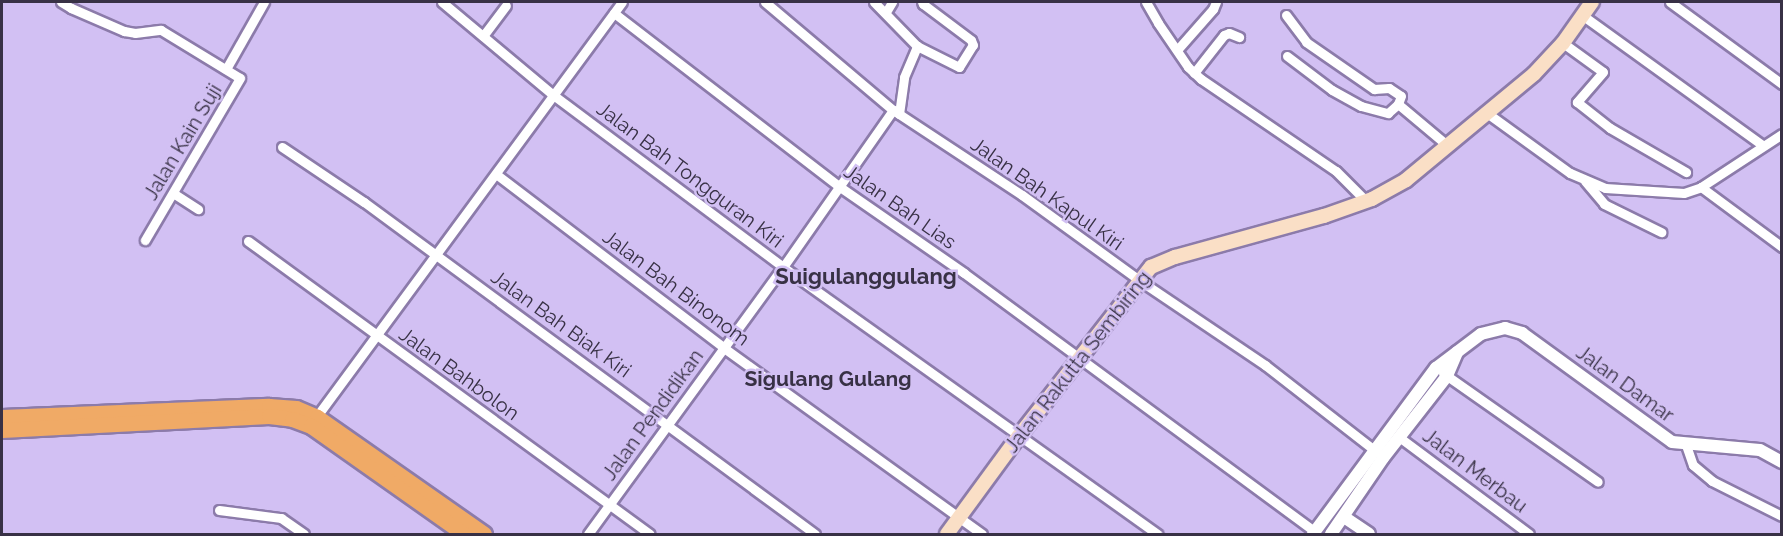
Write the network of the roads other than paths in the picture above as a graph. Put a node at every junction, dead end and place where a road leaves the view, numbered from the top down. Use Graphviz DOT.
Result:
graph roads {
  1 [pos="61,2"];
  2 [pos="264,2"];
  3 [pos="442,2"];
  4 [pos="622,2"];
  5 [pos="769,2"];
  6 [pos="874,2"];
  7 [pos="892,2"];
  8 [pos="922,2"];
  9 [pos="1146,2"];
  10 [pos="1216,2"];
  11 [pos="1592,2"];
  12 [pos="1670,2"];
  13 [pos="506,6"];
  14 [pos="886,12"];
  15 [pos="614,13"];
  16 [pos="1286,15"];
  17 [pos="1582,15"];
  18 [pos="483,36"];
  19 [pos="1239,37"];
  20 [pos="1563,43"];
  21 [pos="917,46"];
  22 [pos="1176,50"];
  23 [pos="1287,56"];
  24 [pos="226,69"];
  25 [pos="1194,73"];
  26 [pos="1782,84"];
  27 [pos="552,94"];
  28 [pos="1398,104"];
  29 [pos="896,112"];
  30 [pos="1487,113"];
  31 [pos="1782,134"];
  32 [pos="1762,145"];
  33 [pos="1448,146"];
  34 [pos="282,147"];
  35 [pos="1686,172"];
  36 [pos="496,174"];
  37 [pos="1585,181"];
  38 [pos="840,187"];
  39 [pos="1701,187"];
  40 [pos="173,193"];
  41 [pos="1366,201"];
  42 [pos="198,209"];
  43 [pos="1661,232"];
  44 [pos="145,240"];
  45 [pos="248,241"];
  46 [pos="1782,247"];
  47 [pos="436,256"];
  48 [pos="783,267"];
  49 [pos="1139,280"];
  50 [pos="376,337"];
  51 [pos="724,348"];
  52 [pos="1458,351"];
  53 [pos="1078,359"];
  54 [pos="1436,368"];
  55 [pos="1447,376"];
  56 [pos="2,417"];
  57 [pos="314,421"];
  58 [pos="669,425"];
  59 [pos="2,430"];
  60 [pos="1399,436"];
  61 [pos="1018,437"];
  62 [pos="1686,445"];
  63 [pos="1374,450"];
  64 [pos="1782,462"];
  65 [pos="1598,482"];
  66 [pos="610,504"];
  67 [pos="219,510"];
  68 [pos="1782,516"];
  69 [pos="1344,517"];
  70 [pos="959,518"];
  71 [pos="1314,533"];
  72 [pos="304,534"];
  73 [pos="464,534"];
  74 [pos="484,534"];
  75 [pos="588,534"];
  76 [pos="650,534"];
  77 [pos="815,534"];
  78 [pos="947,534"];
  79 [pos="982,534"];
  80 [pos="1158,534"];
  81 [pos="1331,534"];
  82 [pos="1369,534"];
  83 [pos="1529,534"];
  1 -- 24 [label="street, Jalan Kain Suji"];
  2 -- 24 [label="street"];
  3 -- 18 [label="street, Jalan Bah Tongguran Kiri"];
  4 -- 15 [label="street"];
  5 -- 29 [label="street, Jalan Bah Kapul Kiri"];
  6 -- 14 [label="street"];
  7 -- 14 [label="street"];
  8 -- 21 [label="street"];
  9 -- 22 [label="street"];
  10 -- 22 [label="street"];
  11 -- 17 [label="main road, Jalan Rakutta Sembiring"];
  12 -- 26 [label="street"];
  13 -- 18 [label="street"];
  14 -- 21 [label="street"];
  15 -- 27 [label="street"];
  15 -- 38 [label="street, Jalan Bah Lias"];
  16 -- 28 [label="street"];
  17 -- 20 [label="main road, Jalan Rakutta Sembiring"];
  17 -- 32 [label="street"];
  18 -- 27 [label="street, Jalan Bah Tongguran Kiri"];
  19 -- 25 [label="street"];
  20 -- 30 [label="main road, Jalan Rakutta Sembiring"];
  20 -- 35 [label="street"];
  21 -- 29 [label="street"];
  22 -- 25 [label="street"];
  23 -- 28 [label="street"];
  24 -- 40 [label="street, Jalan Kain Suji"];
  25 -- 41 [label="street"];
  27 -- 36 [label="street"];
  27 -- 48 [label="street, Jalan Bah Tongguran Kiri"];
  28 -- 33 [label="street"];
  29 -- 38 [label="street, Jalan Pendidikan"];
  29 -- 49 [label="street, Jalan Bah Kapul Kiri"];
  30 -- 33 [label="main road, Jalan Rakutta Sembiring"];
  30 -- 37 [label="street"];
  31 -- 32 [label="street"];
  32 -- 39 [label="street"];
  33 -- 41 [label="main road, Jalan Rakutta Sembiring"];
  34 -- 47 [label="street, Jalan Bah Biak Kiri"];
  36 -- 47 [label="street"];
  36 -- 51 [label="street, Jalan Bah Binonom"];
  37 -- 39 [label="street"];
  37 -- 43 [label="street"];
  38 -- 48 [label="street, Jalan Pendidikan"];
  38 -- 53 [label="street, Jalan Bah Lias"];
  39 -- 46 [label="street"];
  40 -- 42 [label="street"];
  40 -- 44 [label="street, Jalan Kain Suji"];
  41 -- 49 [label="main road, Jalan Rakutta Sembiring"];
  45 -- 50 [label="street, Jalan Bahbolon"];
  47 -- 50 [label="street"];
  47 -- 58 [label="street, Jalan Bah Biak Kiri"];
  48 -- 51 [label="street, Jalan Pendidikan"];
  48 -- 61 [label="street, Jalan Bah Tongguran Kiri"];
  49 -- 53 [label="main road, Jalan Rakutta Sembiring"];
  49 -- 63 [label="street, Jalan Bah Kapul Kiri"];
  50 -- 57 [label="street"];
  50 -- 66 [label="street, Jalan Bahbolon"];
  51 -- 58 [label="street, Jalan Pendidikan"];
  51 -- 70 [label="street, Jalan Bah Binonom"];
  52 -- 54 [label="street, Jalan Damar"];
  52 -- 55 [label="street"];
  52 -- 62 [label="street, Jalan Damar"];
  53 -- 61 [label="main road, Jalan Rakutta Sembiring"];
  53 -- 71 [label="street, Jalan Bah Lias"];
  54 -- 55 [label="street"];
  54 -- 63 [label="street, Jalan Damar"];
  55 -- 60 [label="street"];
  55 -- 65 [label="street"];
  56 -- 57 [label="highway"];
  57 -- 59 [label="highway"];
  57 -- 73 [label="highway"];
  57 -- 74 [label="highway"];
  58 -- 66 [label="street, Jalan Pendidikan"];
  58 -- 77 [label="street, Jalan Bah Biak Kiri"];
  60 -- 69 [label="street"];
  60 -- 83 [label="street, Jalan Merbau"];
  61 -- 70 [label="main road, Jalan Rakutta Sembiring"];
  61 -- 80 [label="street, Jalan Bah Tongguran Kiri"];
  62 -- 64 [label="street, Jalan Damar"];
  62 -- 68 [label="street"];
  63 -- 71 [label="street, Jalan Damar"];
  66 -- 75 [label="street, Jalan Pendidikan"];
  66 -- 76 [label="street, Jalan Bahbolon"];
  67 -- 72 [label="street"];
  69 -- 81 [label="street"];
  69 -- 82 [label="street"];
  70 -- 78 [label="main road, Jalan Rakutta Sembiring"];
  70 -- 79 [label="street, Jalan Bah Binonom"];
}
